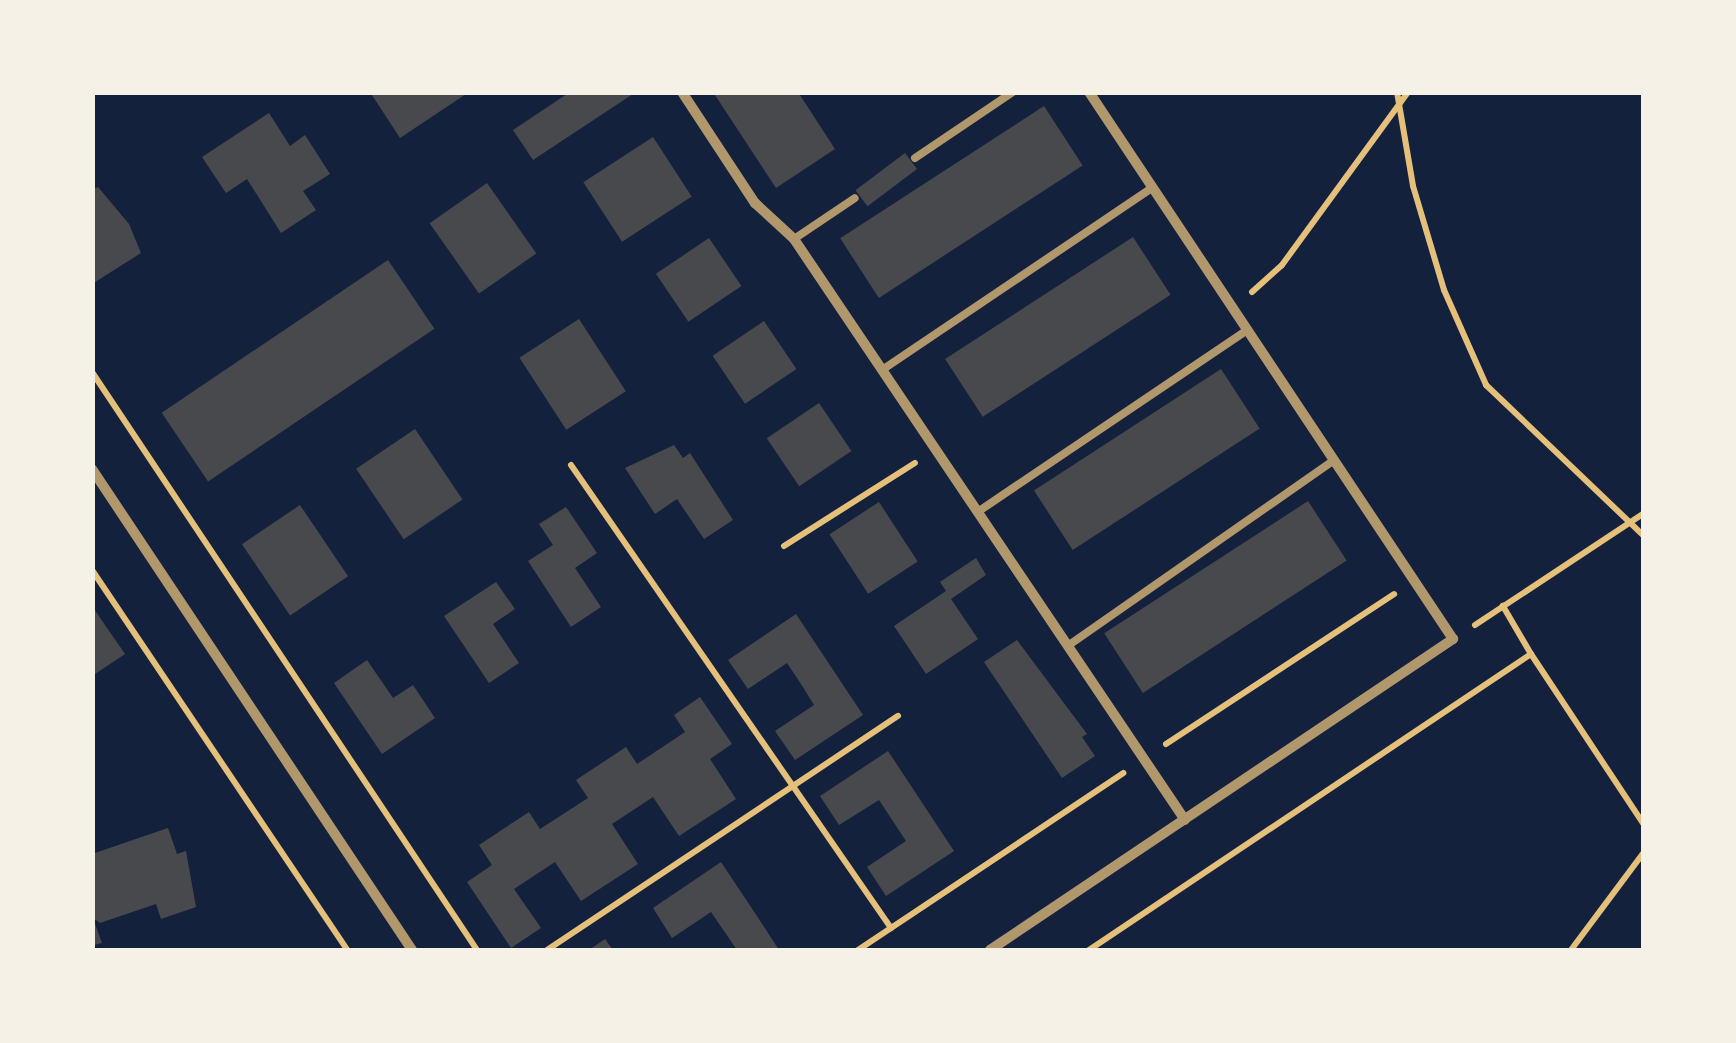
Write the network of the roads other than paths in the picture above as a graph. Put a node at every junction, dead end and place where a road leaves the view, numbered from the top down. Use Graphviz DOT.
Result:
graph roads {
  1 [pos="682,92"];
  2 [pos="1013,92"];
  3 [pos="1089,92"];
  4 [pos="915,158"];
  5 [pos="1153,188"];
  6 [pos="855,198"];
  7 [pos="794,239"];
  8 [pos="1247,330"];
  9 [pos="882,370"];
  10 [pos="1334,460"];
  11 [pos="92,470"];
  12 [pos="979,511"];
  13 [pos="1068,645"];
  14 [pos="1186,820"];
  15 [pos="412,950"];
  16 [pos="990,950"];
  1 -- 7 [label="street"];
  2 -- 4 [label="lane"];
  3 -- 5 [label="street"];
  5 -- 8 [label="street"];
  5 -- 9 [label="lane"];
  6 -- 7 [label="lane"];
  7 -- 9 [label="street"];
  8 -- 10 [label="street"];
  8 -- 12 [label="lane"];
  9 -- 12 [label="street"];
  10 -- 13 [label="lane"];
  10 -- 14 [label="street"];
  11 -- 15 [label="street"];
  12 -- 13 [label="street"];
  13 -- 14 [label="street"];
  14 -- 16 [label="street"];
}
